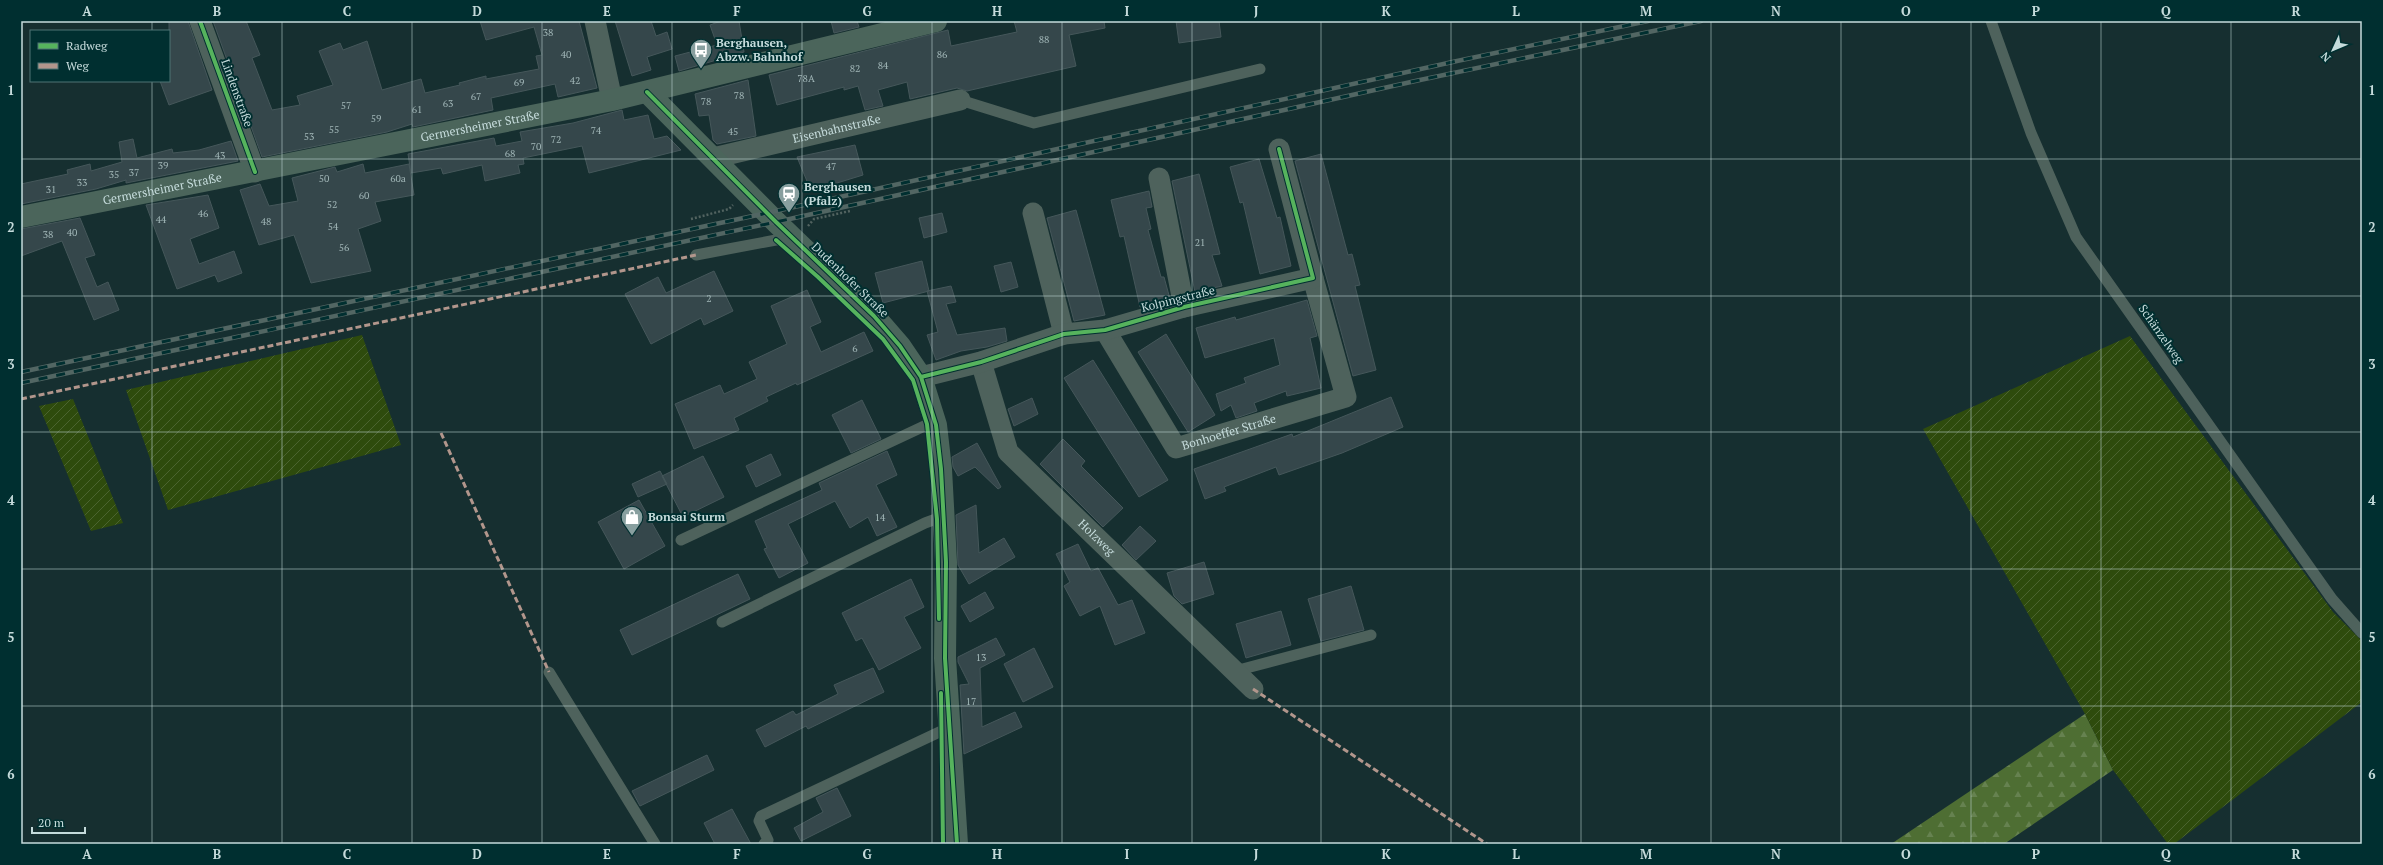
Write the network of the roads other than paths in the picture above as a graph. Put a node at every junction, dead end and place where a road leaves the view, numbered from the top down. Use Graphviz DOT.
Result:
graph roads {
  1 [pos="200,21"];
  2 [pos="595,21"];
  3 [pos="936,21"];
  4 [pos="1991,21"];
  5 [pos="1260,69"];
  6 [pos="647,92"];
  7 [pos="612,100"];
  8 [pos="960,100"];
  9 [pos="1279,149"];
  10 [pos="713,158"];
  11 [pos="255,172"];
  12 [pos="1159,178"];
  13 [pos="1033,214"];
  14 [pos="21,217"];
  15 [pos="794,240"];
  16 [pos="696,255"];
  17 [pos="1313,278"];
  18 [pos="1184,307"];
  19 [pos="1105,330"];
  20 [pos="1064,334"];
  21 [pos="981,362"];
  22 [pos="921,377"];
  23 [pos="935,421"];
  24 [pos="944,516"];
  25 [pos="681,540"];
  26 [pos="722,622"];
  27 [pos="1371,634"];
  28 [pos="2362,634"];
  29 [pos="1235,671"];
  30 [pos="549,672"];
  31 [pos="1253,689"];
  32 [pos="950,727"];
  33 [pos="957,813"];
  34 [pos="655,844"];
  35 [pos="764,844"];
  36 [pos="957,844"];
  37 [pos="971,844"];
  1 -- 11 [label="street, Lindenstraße"];
  2 -- 7 [label="street"];
  3 -- 6 [label="main road, Germersheimer Straße"];
  4 -- 28 [label="lane, Schänzelweg"];
  5 -- 8 [label="lane"];
  6 -- 7 [label="main road, Germersheimer Straße"];
  6 -- 10 [label="main road, Dudenhofer Straße"];
  7 -- 11 [label="main road, Germersheimer Straße"];
  8 -- 10 [label="street, Eisenbahnstraße"];
  9 -- 17 [label="street"];
  10 -- 15 [label="main road, Dudenhofer Straße"];
  11 -- 14 [label="main road, Germersheimer Straße"];
  12 -- 18 [label="street, Kolpingstraße"];
  13 -- 20 [label="street"];
  15 -- 16 [label="lane"];
  15 -- 22 [label="main road, Dudenhofer Straße"];
  17 -- 18 [label="street, Kolpingstraße"];
  17 -- 19 [label="street, Bonhoeffer Straße"];
  18 -- 19 [label="street, Kolpingstraße"];
  19 -- 20 [label="street, Kolpingstraße"];
  20 -- 21 [label="street, Kolpingstraße"];
  21 -- 22 [label="street, Kolpingstraße"];
  21 -- 29 [label="street, Holzweg"];
  22 -- 23 [label="main road, Dudenhofer Straße"];
  23 -- 24 [label="main road, Dudenhofer Straße"];
  23 -- 25 [label="lane"];
  24 -- 26 [label="lane"];
  24 -- 32 [label="main road, Dudenhofer Straße"];
  27 -- 29 [label="lane"];
  29 -- 31 [label="street, Holzweg"];
  30 -- 34 [label="lane"];
  32 -- 33 [label="main road, Dudenhofer Straße"];
  32 -- 35 [label="lane"];
  33 -- 36 [label="main road, Dudenhofer Straße"];
  33 -- 37 [label="main road, Dudenhofer Straße"];
}
